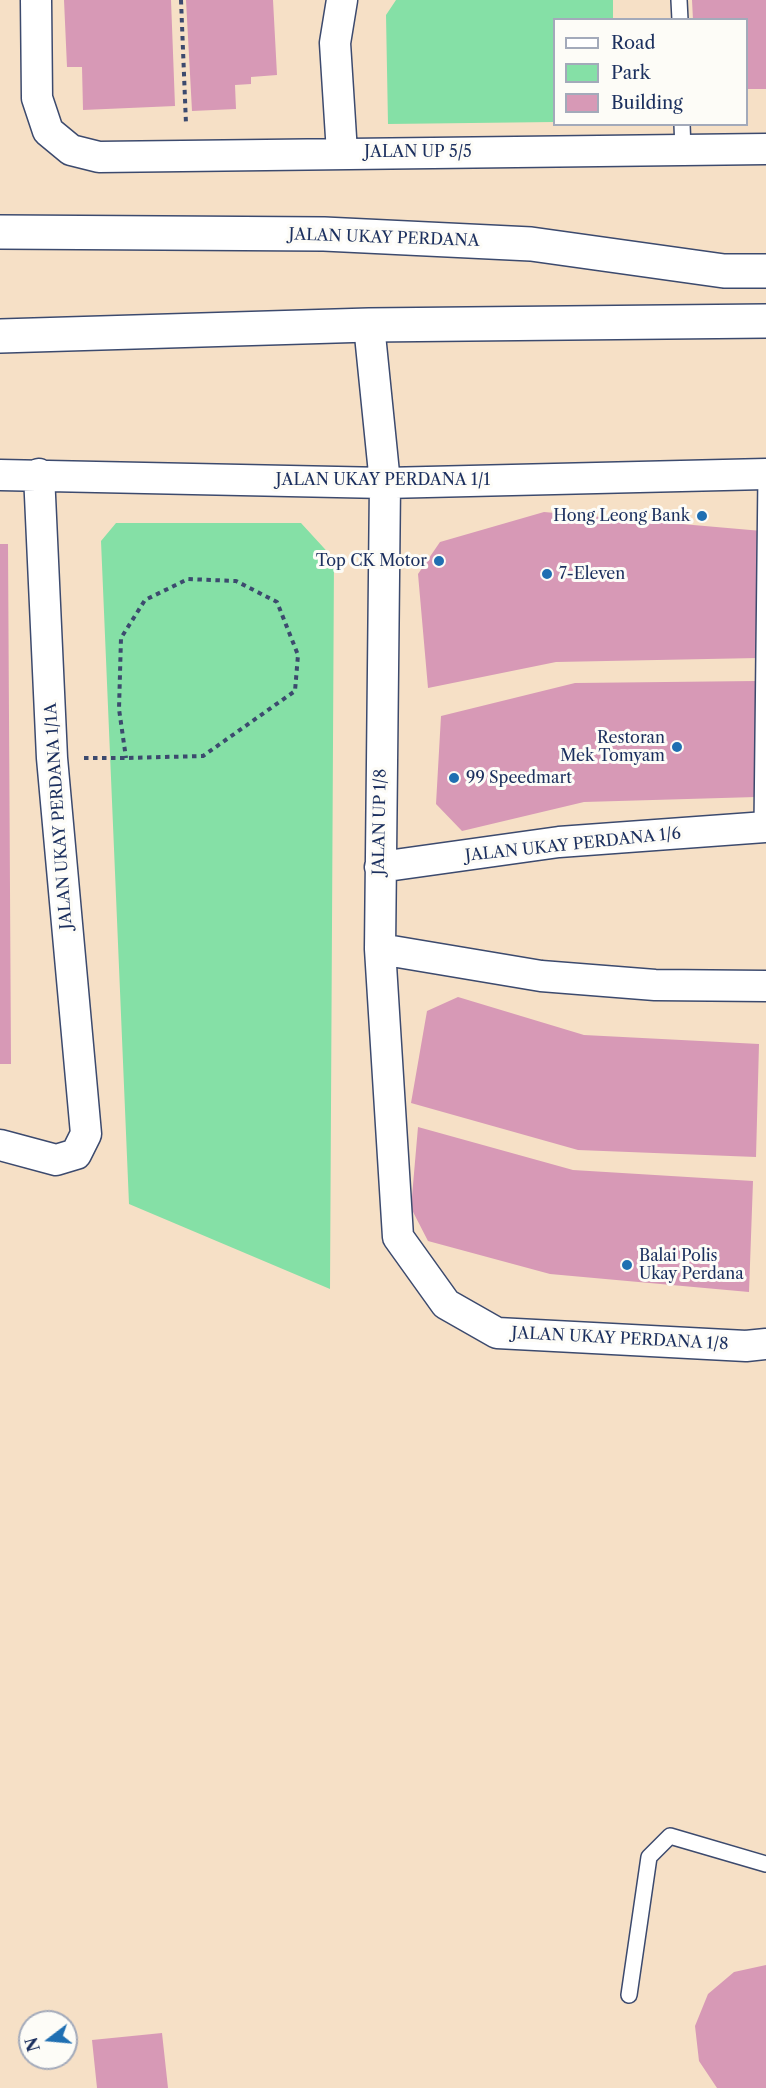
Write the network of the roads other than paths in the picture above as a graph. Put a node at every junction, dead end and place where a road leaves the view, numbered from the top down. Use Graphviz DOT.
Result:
graph roads {
  1 [pos="36,0"];
  2 [pos="342,0"];
  3 [pos="679,0"];
  4 [pos="680,18"];
  5 [pos="682,137"];
  6 [pos="766,149"];
  7 [pos="342,153"];
  8 [pos="0,232"];
  9 [pos="766,271"];
  10 [pos="766,321"];
  11 [pos="369,325"];
  12 [pos="0,336"];
  13 [pos="39,474"];
  14 [pos="766,474"];
  15 [pos="0,475"];
  16 [pos="385,483"];
  17 [pos="764,827"];
  18 [pos="380,867"];
  19 [pos="380,949"];
  20 [pos="766,986"];
  21 [pos="0,1145"];
  22 [pos="446,1304"];
  23 [pos="766,1344"];
  24 [pos="766,1864"];
  25 [pos="628,1995"];
  1 -- 7 [label="street, JALAN UP 5/5"];
  2 -- 7 [label="street"];
  3 -- 4 [label="lane"];
  5 -- 6 [label="street, JALAN UP 5/5"];
  5 -- 7 [label="street, JALAN UP 5/5"];
  8 -- 9 [label="street, JALAN UKAY PERDANA"];
  10 -- 11 [label="street"];
  11 -- 12 [label="street"];
  11 -- 16 [label="street, JALAN UP 1/8"];
  13 -- 15 [label="street, JALAN UKAY PERDANA 1/1"];
  13 -- 16 [label="street, JALAN UKAY PERDANA 1/1"];
  13 -- 21 [label="street, JALAN UKAY PERDANA 1/1A"];
  14 -- 16 [label="street, JALAN UKAY PERDANA 1/1"];
  14 -- 17 [label="lane"];
  16 -- 18 [label="street, JALAN UP 1/8"];
  17 -- 18 [label="street, JALAN UKAY PERDANA 1/6"];
  18 -- 19 [label="street, JALAN UP 1/8"];
  19 -- 20 [label="street"];
  19 -- 22 [label="street, JALAN UP 1/8"];
  22 -- 23 [label="street, JALAN UKAY PERDANA 1/8"];
  24 -- 25 [label="lane"];
}
